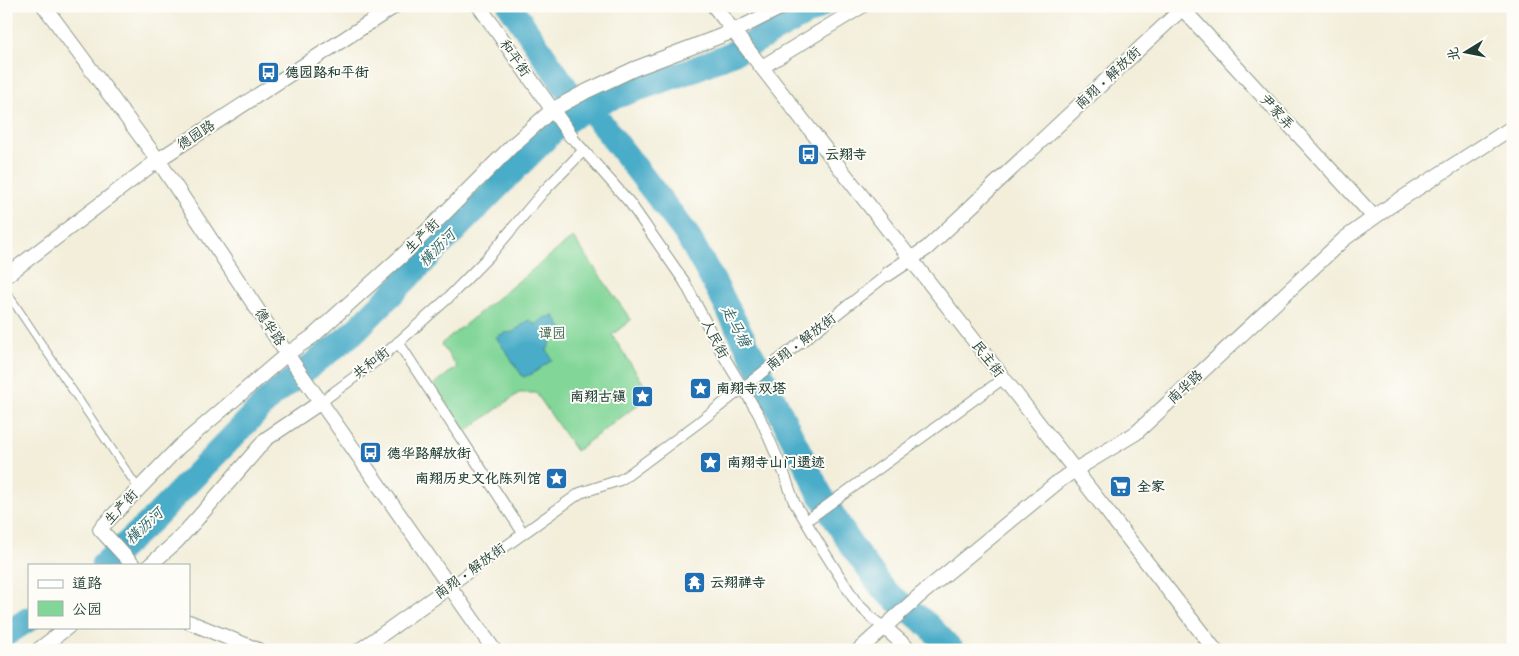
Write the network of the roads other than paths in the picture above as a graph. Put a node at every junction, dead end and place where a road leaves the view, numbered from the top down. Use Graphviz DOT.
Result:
graph roads {
  1 [pos="44,6"];
  2 [pos="395,6"];
  3 [pos="479,6"];
  4 [pos="714,6"];
  5 [pos="784,6"];
  6 [pos="862,6"];
  7 [pos="1182,7"];
  8 [pos="734,31"];
  9 [pos="762,67"];
  10 [pos="556,116"];
  11 [pos="1513,127"];
  12 [pos="571,136"];
  13 [pos="583,151"];
  14 [pos="158,160"];
  15 [pos="1374,217"];
  16 [pos="911,259"];
  17 [pos="888,274"];
  18 [pos="6,276"];
  19 [pos="6,291"];
  20 [pos="398,342"];
  21 [pos="287,354"];
  22 [pos="1004,378"];
  23 [pos="744,387"];
  24 [pos="321,402"];
  25 [pos="1075,470"];
  26 [pos="138,488"];
  27 [pos="806,521"];
  28 [pos="523,533"];
  29 [pos="132,564"];
  30 [pos="151,564"];
  31 [pos="449,587"];
  32 [pos="190,622"];
  33 [pos="67,628"];
  34 [pos="885,628"];
  35 [pos="38,650"];
  36 [pos="258,650"];
  37 [pos="360,650"];
  38 [pos="494,650"];
  39 [pos="859,650"];
  40 [pos="910,650"];
  41 [pos="1215,650"];
  1 -- 14 [label="street, 德华路"];
  2 -- 14 [label="street, 德园路"];
  3 -- 10 [label="street, 和平街"];
  4 -- 8 [label="street"];
  5 -- 8 [label="street, 生产街"];
  6 -- 9 [label="street"];
  7 -- 15 [label="street, 尹家弄"];
  7 -- 16 [label="street, 南翔 • 解放街"];
  8 -- 9 [label="street, 民主街"];
  8 -- 10 [label="street, 生产街"];
  9 -- 16 [label="street, 民主街"];
  10 -- 12 [label="street, 人民街"];
  10 -- 21 [label="street, 生产街"];
  11 -- 15 [label="street, 南华路"];
  12 -- 13 [label="street, 人民街"];
  13 -- 20 [label="street, 共和街"];
  13 -- 23 [label="street, 人民街"];
  14 -- 18 [label="street, 德园路"];
  14 -- 21 [label="street, 德华路"];
  15 -- 25 [label="street, 南华路"];
  16 -- 17 [label="street, 南翔 • 解放街"];
  16 -- 22 [label="street, 民主街"];
  17 -- 23 [label="street, 南翔 • 解放街"];
  19 -- 26 [label="lane"];
  20 -- 24 [label="street, 共和街"];
  20 -- 28 [label="street"];
  21 -- 24 [label="street, 德华路"];
  21 -- 26 [label="street, 生产街"];
  22 -- 25 [label="street, 民主街"];
  22 -- 27 [label="street"];
  23 -- 27 [label="street, 人民街"];
  23 -- 28 [label="street, 南翔 • 解放街"];
  24 -- 30 [label="street, 共和街"];
  24 -- 31 [label="street, 德华路"];
  25 -- 34 [label="street, 南华路"];
  25 -- 41 [label="street, 民主街"];
  26 -- 29 [label="street, 生产街"];
  27 -- 34 [label="street, 人民街"];
  28 -- 31 [label="street, 南翔 • 解放街"];
  31 -- 37 [label="street, 南翔 • 解放街"];
  31 -- 38 [label="street, 德华路"];
  32 -- 36 [label="street"];
  33 -- 35 [label="street"];
  34 -- 39 [label="street, 南华路"];
  34 -- 40 [label="street, 人民街"];
}
